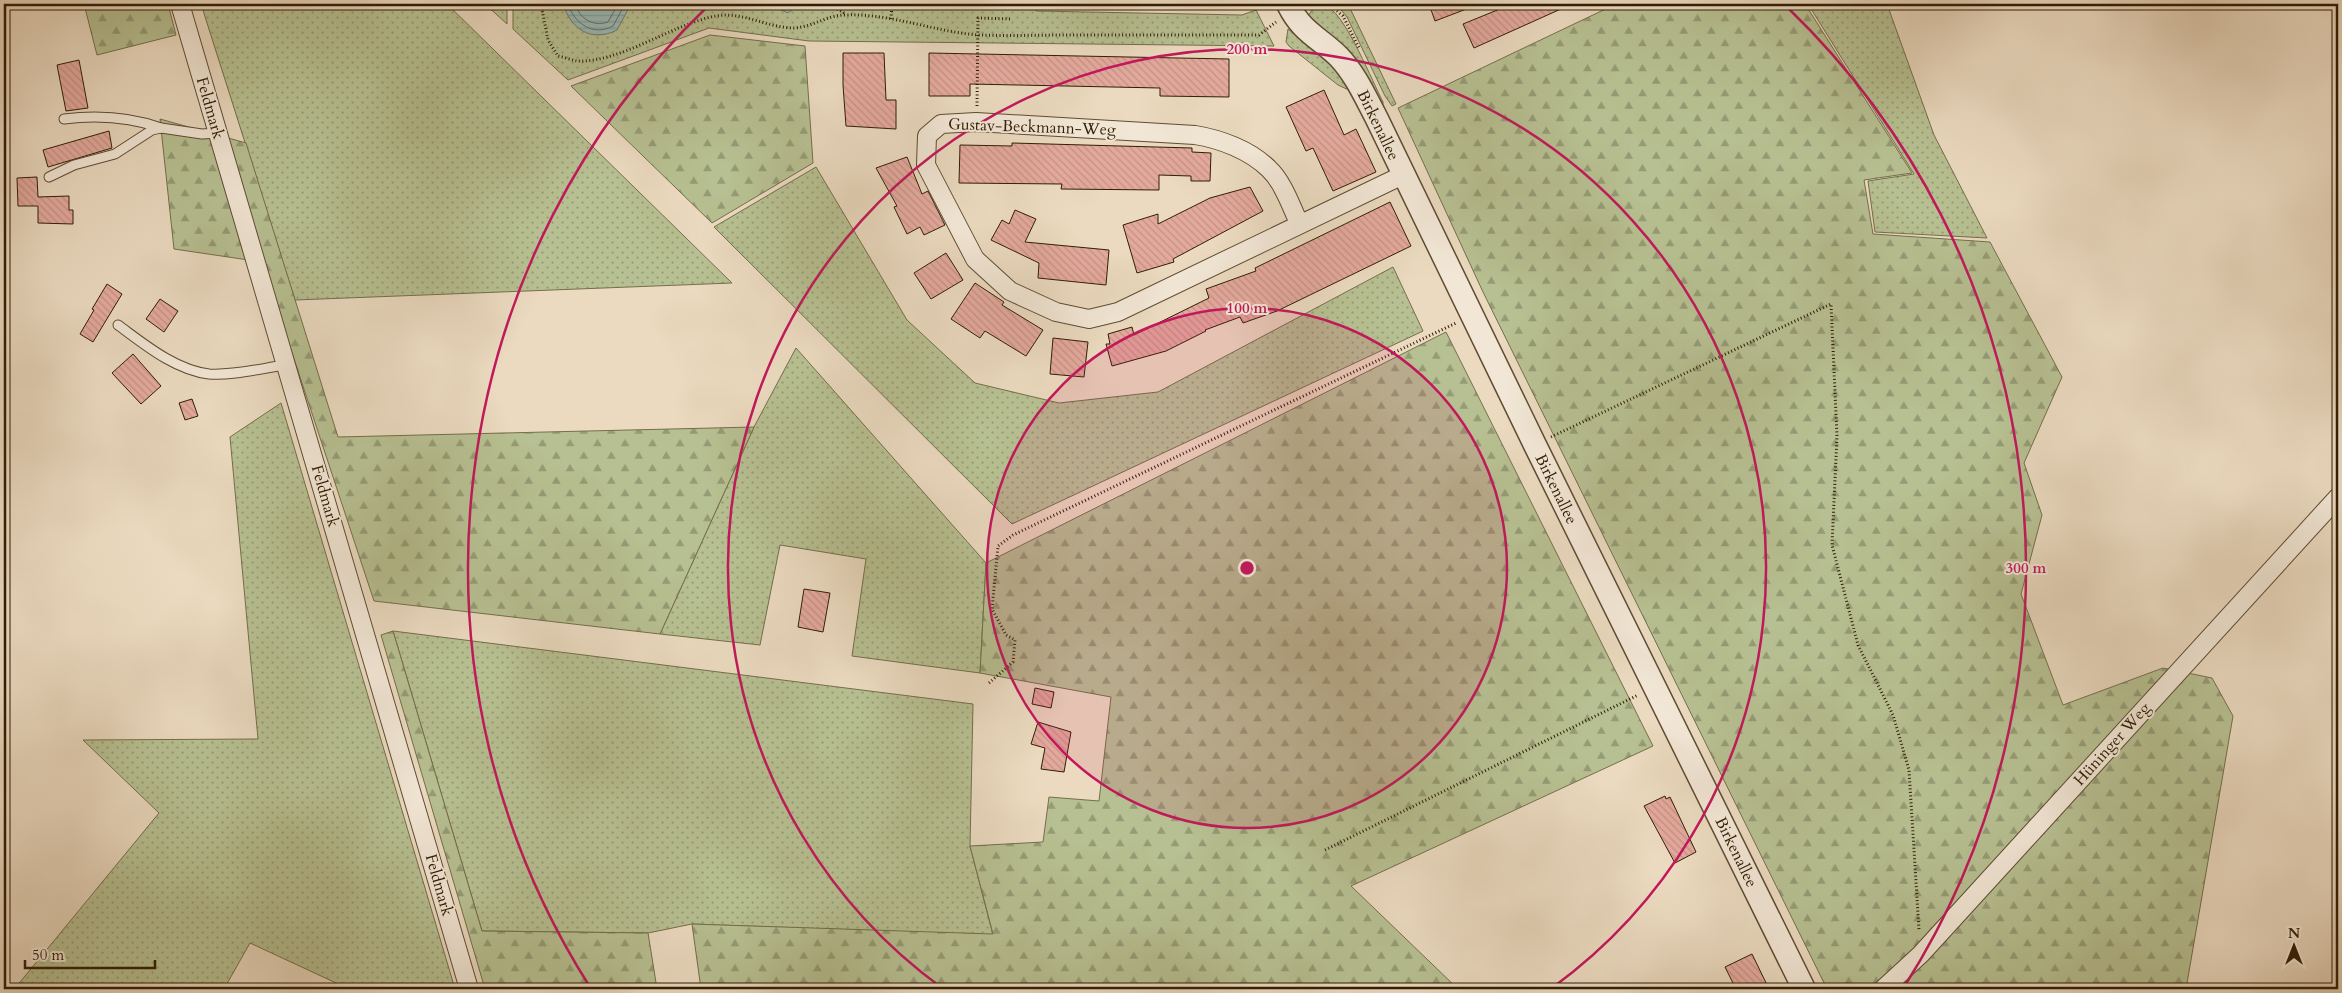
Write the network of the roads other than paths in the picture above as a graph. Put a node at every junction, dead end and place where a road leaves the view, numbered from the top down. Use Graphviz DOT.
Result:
graph roads {
  1 [pos="180,4"];
  2 [pos="1291,9"];
  3 [pos="64,119"];
  4 [pos="161,128"];
  5 [pos="218,133"];
  6 [pos="1402,175"];
  7 [pos="49,177"];
  8 [pos="1299,223"];
  9 [pos="118,326"];
  10 [pos="286,365"];
  11 [pos="2338,497"];
  12 [pos="469,989"];
  13 [pos="1804,989"];
  14 [pos="1883,989"];
  1 -- 5 [label="street, Feldmark"];
  2 -- 6 [label="street, Birkenallee"];
  3 -- 4 [label="lane"];
  4 -- 5 [label="lane"];
  4 -- 7 [label="lane"];
  5 -- 10 [label="street, Feldmark"];
  6 -- 8 [label="street, Gustav-Beckmann-Weg"];
  6 -- 13 [label="street, Birkenallee"];
  8 -- 8 [label="street, Gustav-Beckmann-Weg"];
  9 -- 10 [label="lane"];
  10 -- 12 [label="street, Feldmark"];
  11 -- 14 [label="street, Hüninger Weg"];
}
